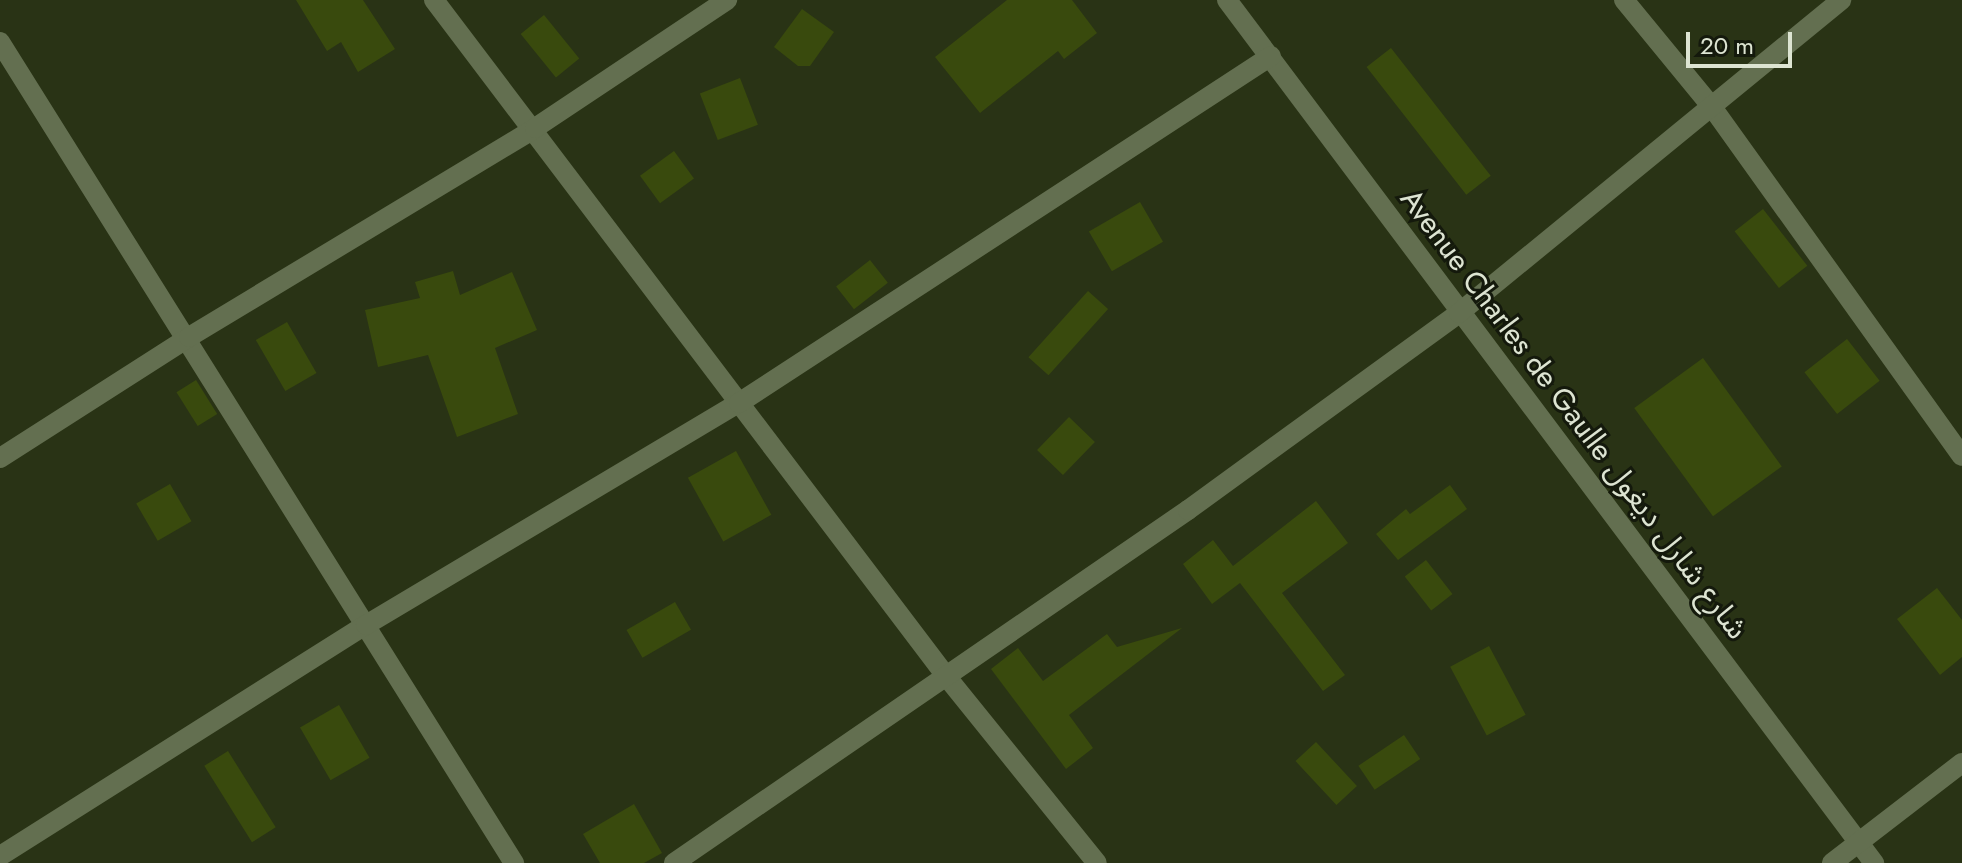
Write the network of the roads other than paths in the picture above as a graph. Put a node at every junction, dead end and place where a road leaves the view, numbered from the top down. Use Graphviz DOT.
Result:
graph roads {
  1 [pos="434,0"];
  2 [pos="727,0"];
  3 [pos="1227,0"];
  4 [pos="1624,0"];
  5 [pos="1841,0"];
  6 [pos="0,42"];
  7 [pos="1271,56"];
  8 [pos="1712,107"];
  9 [pos="535,128"];
  10 [pos="1459,313"];
  11 [pos="189,337"];
  12 [pos="739,403"];
  13 [pos="1962,456"];
  14 [pos="0,458"];
  15 [pos="366,625"];
  16 [pos="946,676"];
  17 [pos="1962,763"];
  18 [pos="1860,845"];
  19 [pos="0,856"];
  20 [pos="514,863"];
  21 [pos="674,863"];
  22 [pos="1097,863"];
  23 [pos="1832,863"];
  24 [pos="1874,863"];
  1 -- 9 [label="street"];
  2 -- 9 [label="street"];
  3 -- 7 [label="street, Avenue Charles de Gaulle شارع شارل ديغول"];
  4 -- 8 [label="street"];
  5 -- 8 [label="street"];
  6 -- 11 [label="street"];
  7 -- 10 [label="street, Avenue Charles de Gaulle شارع شارل ديغول"];
  7 -- 12 [label="street"];
  8 -- 10 [label="street"];
  8 -- 13 [label="street"];
  9 -- 11 [label="street"];
  9 -- 12 [label="street"];
  10 -- 16 [label="street"];
  10 -- 18 [label="street, Avenue Charles de Gaulle شارع شارل ديغول"];
  11 -- 14 [label="street"];
  11 -- 15 [label="street"];
  12 -- 15 [label="street"];
  12 -- 16 [label="street"];
  15 -- 19 [label="street"];
  15 -- 20 [label="street"];
  16 -- 21 [label="street"];
  16 -- 22 [label="street"];
  17 -- 18 [label="street"];
  18 -- 23 [label="street"];
  18 -- 24 [label="street, Avenue Charles de Gaulle شارع شارل ديغول"];
}
